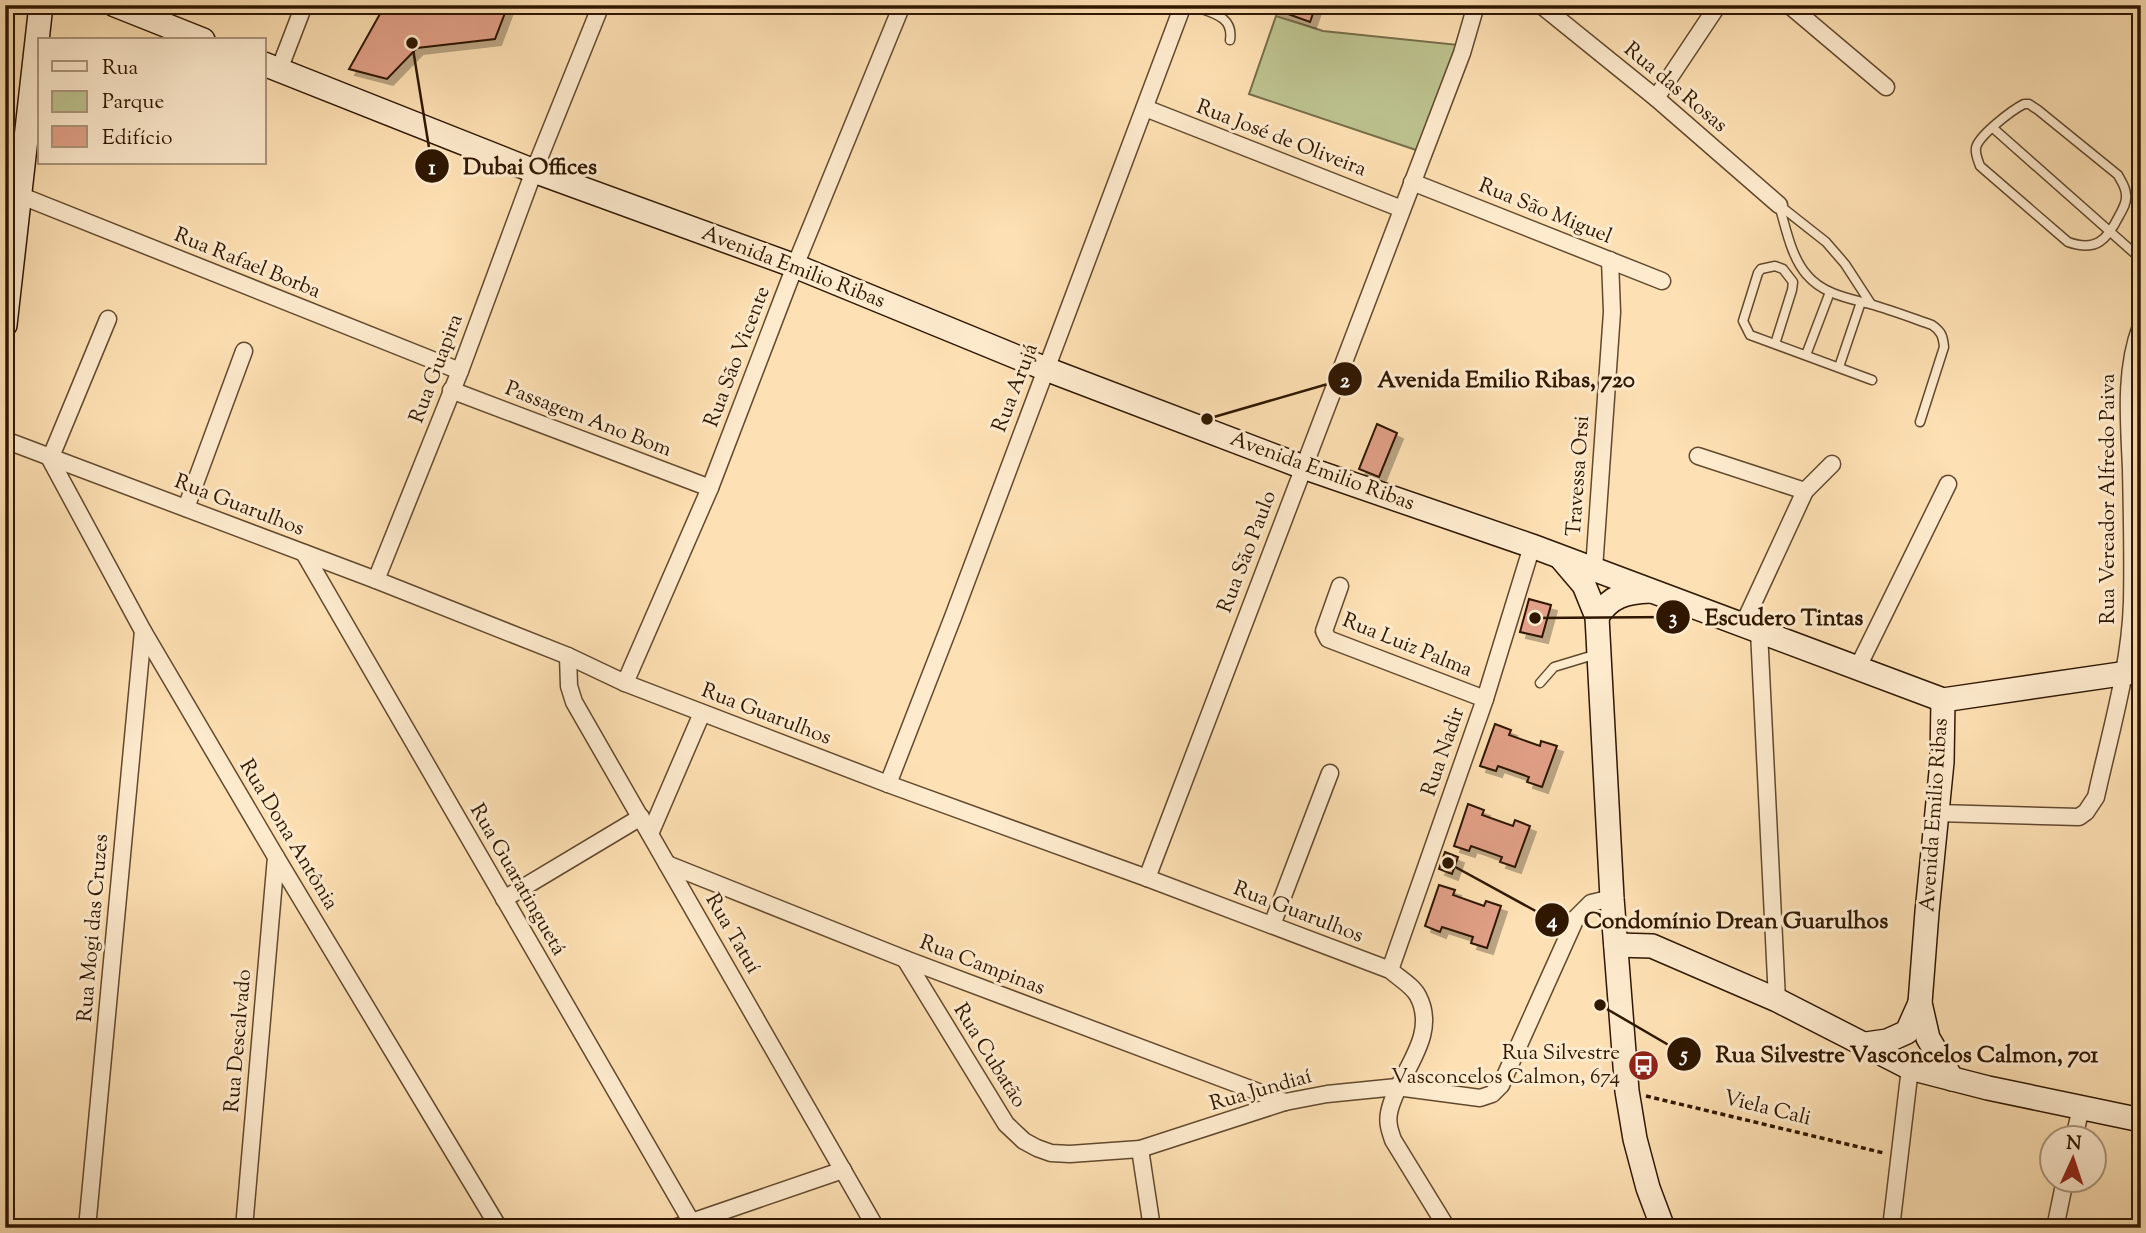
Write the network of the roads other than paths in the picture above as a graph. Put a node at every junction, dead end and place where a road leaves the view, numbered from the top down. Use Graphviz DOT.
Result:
graph roads {
  1 [pos="41,5"];
  2 [pos="115,5"];
  3 [pos="304,5"];
  4 [pos="601,5"];
  5 [pos="902,5"];
  6 [pos="1183,5"];
  7 [pos="1191,5"];
  8 [pos="1476,5"];
  9 [pos="1541,5"];
  10 [pos="1718,5"];
  11 [pos="1789,5"];
  12 [pos="199,38"];
  13 [pos="1230,40"];
  14 [pos="272,67"];
  15 [pos="1886,87"];
  16 [pos="1657,98"];
  17 [pos="1145,108"];
  18 [pos="1993,128"];
  19 [pos="534,171"];
  20 [pos="1412,182"];
  21 [pos="12,194"];
  22 [pos="1779,205"];
  23 [pos="1402,209"];
  24 [pos="2110,232"];
  25 [pos="2141,259"];
  26 [pos="1610,260"];
  27 [pos="795,266"];
  28 [pos="1662,281"];
  29 [pos="7,292"];
  30 [pos="1830,292"];
  31 [pos="1861,302"];
  32 [pos="1871,304"];
  33 [pos="108,319"];
  34 [pos="5,325"];
  35 [pos="2141,326"];
  36 [pos="1774,344"];
  37 [pos="244,351"];
  38 [pos="1806,355"];
  39 [pos="1839,367"];
  40 [pos="1046,369"];
  41 [pos="460,371"];
  42 [pos="1872,380"];
  43 [pos="451,390"];
  44 [pos="1920,422"];
  45 [pos="5,440"];
  46 [pos="1698,456"];
  47 [pos="50,459"];
  48 [pos="1832,464"];
  49 [pos="1303,467"];
  50 [pos="1948,484"];
  51 [pos="710,488"];
  52 [pos="1805,491"];
  53 [pos="186,508"];
  54 [pos="2136,510"];
  55 [pos="1532,546"];
  56 [pos="304,553"];
  57 [pos="1559,556"];
  58 [pos="1594,569"];
  59 [pos="376,580"];
  60 [pos="1340,586"];
  61 [pos="1652,591"];
  62 [pos="2136,599"];
  63 [pos="1597,617"];
  64 [pos="1751,628"];
  65 [pos="143,631"];
  66 [pos="1600,654"];
  67 [pos="568,656"];
  68 [pos="1857,669"];
  69 [pos="2132,672"];
  70 [pos="625,683"];
  71 [pos="1540,683"];
  72 [pos="1485,699"];
  73 [pos="1943,700"];
  74 [pos="702,713"];
  75 [pos="1330,773"];
  76 [pos="888,784"];
  77 [pos="1937,813"];
  78 [pos="641,817"];
  79 [pos="650,834"];
  80 [pos="276,857"];
  81 [pos="667,864"];
  82 [pos="1147,878"];
  83 [pos="1612,898"];
  84 [pos="503,899"];
  85 [pos="1272,925"];
  86 [pos="1616,945"];
  87 [pos="905,959"];
  88 [pos="1390,970"];
  89 [pos="1777,1000"];
  90 [pos="1920,1003"];
  91 [pos="1866,1044"];
  92 [pos="1910,1068"];
  93 [pos="1952,1079"];
  94 [pos="1397,1087"];
  95 [pos="1285,1102"];
  96 [pos="2081,1108"];
  97 [pos="2141,1120"];
  98 [pos="2077,1124"];
  99 [pos="1140,1149"];
  100 [pos="843,1170"];
  101 [pos="2062,1194"];
  102 [pos="694,1225"];
  103 [pos="87,1228"];
  104 [pos="244,1228"];
  105 [pos="499,1228"];
  106 [pos="674,1228"];
  107 [pos="876,1228"];
  108 [pos="1152,1228"];
  109 [pos="1447,1228"];
  110 [pos="1663,1228"];
  111 [pos="1891,1228"];
  112 [pos="2055,1228"];
  1 -- 21 [label="main road"];
  2 -- 12 [label="main road"];
  3 -- 14 [label="street"];
  4 -- 19 [label="street, Rua Guapira"];
  5 -- 27 [label="street, Rua São Vicente"];
  6 -- 17 [label="street, Rua Arujá"];
  7 -- 13 [label="lane"];
  8 -- 20 [label="street, Rua São Paulo"];
  9 -- 16 [label="street, Rua das Rosas"];
  10 -- 16 [label="street"];
  11 -- 15 [label="street"];
  14 -- 19 [label="main road, Avenida Emilio Ribas"];
  16 -- 22 [label="street, Rua das Rosas"];
  17 -- 23 [label="street, Rua José de Oliveira"];
  17 -- 40 [label="street, Rua Arujá"];
  18 -- 24 [label="lane"];
  18 -- 24 [label="lane"];
  18 -- 24 [label="lane"];
  19 -- 27 [label="main road, Avenida Emilio Ribas"];
  19 -- 41 [label="street, Rua Guapira"];
  20 -- 23 [label="street, Rua São Paulo"];
  20 -- 26 [label="street, Rua São Miguel"];
  21 -- 29 [label="main road"];
  21 -- 41 [label="street, Rua Rafael Borba"];
  22 -- 30 [label="lane"];
  22 -- 32 [label="lane"];
  23 -- 49 [label="street, Rua São Paulo"];
  24 -- 25 [label="lane"];
  26 -- 28 [label="street, Rua São Miguel"];
  26 -- 58 [label="street, Travessa Orsi"];
  27 -- 40 [label="main road, Avenida Emilio Ribas"];
  27 -- 51 [label="street, Rua São Vicente"];
  29 -- 34 [label="main road"];
  30 -- 31 [label="lane"];
  30 -- 38 [label="lane"];
  31 -- 32 [label="lane"];
  31 -- 39 [label="lane"];
  32 -- 44 [label="lane"];
  33 -- 47 [label="street"];
  35 -- 54 [label="street, Rua Vereador Alfredo Paiva"];
  36 -- 36 [label="lane"];
  36 -- 38 [label="lane"];
  37 -- 53 [label="street"];
  38 -- 39 [label="lane"];
  39 -- 42 [label="lane"];
  40 -- 49 [label="main road, Avenida Emilio Ribas"];
  40 -- 76 [label="street, Rua Arujá"];
  41 -- 43 [label="street, Rua Guapira"];
  43 -- 51 [label="street, Passagem Ano Bom"];
  43 -- 59 [label="street, Rua Guapira"];
  45 -- 47 [label="street, Rua Guarulhos"];
  46 -- 52 [label="street"];
  47 -- 53 [label="street, Rua Guarulhos"];
  47 -- 65 [label="street, Rua Dona Antônia"];
  48 -- 52 [label="street"];
  49 -- 55 [label="main road, Avenida Emilio Ribas"];
  49 -- 82 [label="street, Rua São Paulo"];
  50 -- 68 [label="street"];
  51 -- 70 [label="street, Rua São Vicente"];
  52 -- 64 [label="street"];
  53 -- 56 [label="street, Rua Guarulhos"];
  54 -- 62 [label="street, Rua Vereador Alfredo Paiva"];
  55 -- 57 [label="main road, Avenida Emilio Ribas"];
  55 -- 72 [label="street, Rua Nadir"];
  56 -- 59 [label="street, Rua Guarulhos"];
  56 -- 84 [label="street, Rua Guaratinguetá"];
  57 -- 58 [label="main road, Avenida Emilio Ribas"];
  57 -- 63 [label="main road"];
  58 -- 61 [label="main road, Avenida Emilio Ribas"];
  59 -- 67 [label="street, Rua Guarulhos"];
  60 -- 72 [label="street, Rua Luiz Palma"];
  61 -- 63 [label="main road"];
  61 -- 64 [label="main road, Avenida Emilio Ribas"];
  62 -- 69 [label="street, Rua Vereador Alfredo Paiva"];
  63 -- 66 [label="main road"];
  64 -- 68 [label="main road, Avenida Emilio Ribas"];
  64 -- 89 [label="street"];
  65 -- 80 [label="street, Rua Dona Antônia"];
  65 -- 103 [label="street, Rua Mogi das Cruzes"];
  66 -- 71 [label="lane"];
  66 -- 83 [label="main road"];
  67 -- 70 [label="street, Rua Guarulhos"];
  67 -- 78 [label="street, Rua Tatuí"];
  68 -- 73 [label="main road, Avenida Emilio Ribas"];
  69 -- 73 [label="main road"];
  69 -- 77 [label="street, Rua Vereador Alfredo Paiva"];
  70 -- 74 [label="street, Rua Guarulhos"];
  72 -- 88 [label="street, Rua Nadir"];
  73 -- 77 [label="main road, Avenida Emilio Ribas"];
  74 -- 76 [label="street, Rua Guarulhos"];
  74 -- 79 [label="street"];
  75 -- 85 [label="street"];
  76 -- 82 [label="street, Rua Guarulhos"];
  77 -- 90 [label="main road, Avenida Emilio Ribas"];
  78 -- 79 [label="street, Rua Tatuí"];
  78 -- 84 [label="street"];
  79 -- 81 [label="street, Rua Tatuí"];
  80 -- 104 [label="street, Rua Descalvado"];
  80 -- 105 [label="street, Rua Dona Antônia"];
  81 -- 87 [label="street, Rua Campinas"];
  81 -- 100 [label="street, Rua Tatuí"];
  82 -- 85 [label="street, Rua Guarulhos"];
  83 -- 86 [label="main road"];
  83 -- 94 [label="street, Rua Jundiaí"];
  84 -- 102 [label="street, Rua Guaratinguetá"];
  85 -- 88 [label="street, Rua Guarulhos"];
  86 -- 89 [label="main road"];
  86 -- 110 [label="main road"];
  87 -- 95 [label="street, Rua Campinas"];
  87 -- 99 [label="street, Rua Cubatão"];
  88 -- 94 [label="street, Rua Guarulhos"];
  89 -- 91 [label="main road"];
  90 -- 91 [label="main road, Avenida Emilio Ribas"];
  90 -- 93 [label="main road, Avenida Emilio Ribas"];
  91 -- 92 [label="main road"];
  92 -- 93 [label="main road"];
  92 -- 111 [label="street"];
  93 -- 96 [label="main road"];
  94 -- 95 [label="street, Rua Jundiaí"];
  94 -- 109 [label="street, Rua Guarulhos"];
  95 -- 99 [label="street, Rua Jundiaí"];
  96 -- 97 [label="main road"];
  96 -- 98 [label="street"];
  99 -- 108 [label="street"];
  100 -- 102 [label="street"];
  100 -- 107 [label="street, Rua Tatuí"];
  101 -- 112 [label="street"];
  102 -- 106 [label="street"];
}
